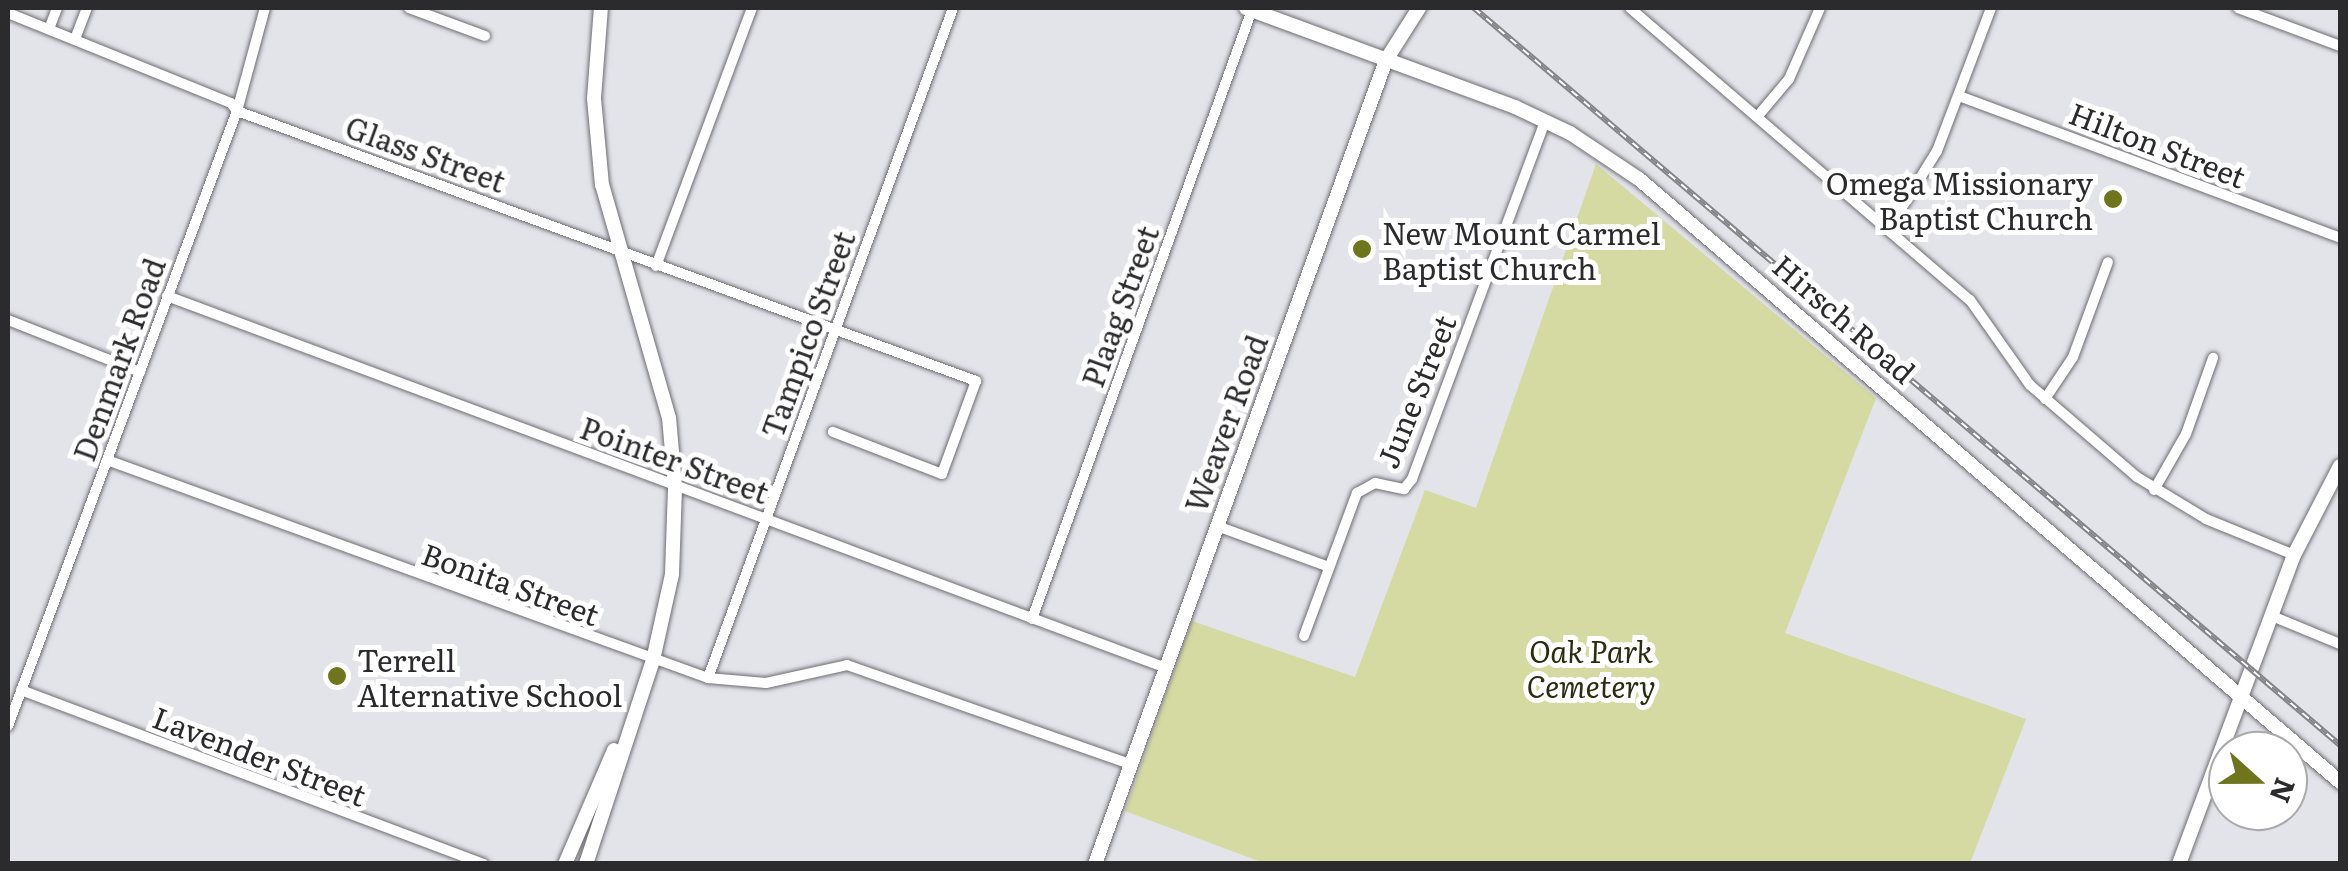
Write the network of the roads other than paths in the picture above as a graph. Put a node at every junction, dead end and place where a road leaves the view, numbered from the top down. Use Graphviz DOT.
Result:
graph roads {
  1 [pos="56,8"];
  2 [pos="88,8"];
  3 [pos="265,8"];
  4 [pos="409,8"];
  5 [pos="600,8"];
  6 [pos="752,8"];
  7 [pos="953,8"];
  8 [pos="1419,8"];
  9 [pos="1630,8"];
  10 [pos="1820,8"];
  11 [pos="1991,8"];
  12 [pos="2238,8"];
  13 [pos="1249,9"];
  14 [pos="8,13"];
  15 [pos="1288,14"];
  16 [pos="49,28"];
  17 [pos="486,36"];
  18 [pos="75,39"];
  19 [pos="2340,46"];
  20 [pos="1386,60"];
  21 [pos="1959,96"];
  22 [pos="236,111"];
  23 [pos="1757,117"];
  24 [pos="1545,122"];
  25 [pos="1889,228"];
  26 [pos="2340,238"];
  27 [pos="618,250"];
  28 [pos="2108,262"];
  29 [pos="656,266"];
  30 [pos="167,296"];
  31 [pos="8,320"];
  32 [pos="834,330"];
  33 [pos="2213,358"];
  34 [pos="140,372"];
  35 [pos="2045,399"];
  36 [pos="833,432"];
  37 [pos="107,460"];
  38 [pos="2340,466"];
  39 [pos="675,486"];
  40 [pos="2154,490"];
  41 [pos="766,520"];
  42 [pos="1218,526"];
  43 [pos="2294,555"];
  44 [pos="1329,567"];
  45 [pos="2272,616"];
  46 [pos="1032,619"];
  47 [pos="1304,636"];
  48 [pos="2340,644"];
  49 [pos="653,660"];
  50 [pos="1166,668"];
  51 [pos="708,678"];
  52 [pos="21,690"];
  53 [pos="2240,697"];
  54 [pos="628,722"];
  55 [pos="8,726"];
  56 [pos="1130,764"];
  57 [pos="2340,782"];
  58 [pos="483,864"];
  59 [pos="565,864"];
  60 [pos="586,864"];
  61 [pos="1095,864"];
  62 [pos="2179,864"];
  1 -- 16 [label="street"];
  2 -- 18 [label="street"];
  3 -- 22 [label="street, Denmark Road"];
  4 -- 17 [label="street"];
  5 -- 27 [label="main road"];
  6 -- 29 [label="street"];
  7 -- 32 [label="street, Tampico Street"];
  8 -- 20 [label="main road, Weaver Road"];
  9 -- 23 [label="street"];
  10 -- 23 [label="street"];
  11 -- 21 [label="street"];
  12 -- 19 [label="street"];
  13 -- 15 [label="main road, Hirsch Road"];
  13 -- 46 [label="street, Plaag Street"];
  14 -- 16 [label="street, Glass Street"];
  15 -- 20 [label="main road, Hirsch Road"];
  16 -- 18 [label="street, Glass Street"];
  18 -- 22 [label="street, Glass Street"];
  20 -- 24 [label="main road, Hirsch Road"];
  20 -- 42 [label="main road, Weaver Road"];
  21 -- 25 [label="street"];
  21 -- 26 [label="street, Hilton Street"];
  22 -- 27 [label="street, Glass Street"];
  22 -- 30 [label="street, Denmark Road"];
  23 -- 25 [label="street"];
  24 -- 44 [label="street, June Street"];
  24 -- 53 [label="main road, Hirsch Road"];
  25 -- 35 [label="street"];
  27 -- 29 [label="street, Glass Street"];
  27 -- 39 [label="main road"];
  28 -- 35 [label="street"];
  29 -- 32 [label="street, Glass Street"];
  30 -- 34 [label="street, Denmark Road"];
  30 -- 39 [label="street, Pointer Street"];
  31 -- 34 [label="street"];
  32 -- 36 [label="street, Glass Street"];
  32 -- 41 [label="street, Tampico Street"];
  33 -- 40 [label="street"];
  34 -- 37 [label="street, Denmark Road"];
  35 -- 40 [label="street"];
  37 -- 49 [label="street, Bonita Street"];
  37 -- 52 [label="street, Denmark Road"];
  38 -- 43 [label="main road"];
  39 -- 41 [label="street, Pointer Street"];
  39 -- 49 [label="main road"];
  40 -- 43 [label="street"];
  41 -- 46 [label="street, Pointer Street"];
  41 -- 51 [label="street, Tampico Street"];
  42 -- 44 [label="street"];
  42 -- 50 [label="main road, Weaver Road"];
  43 -- 45 [label="main road"];
  44 -- 47 [label="street, June Street"];
  45 -- 48 [label="street"];
  45 -- 53 [label="main road"];
  46 -- 50 [label="street, Pointer Street"];
  49 -- 51 [label="street, Bonita Street"];
  49 -- 54 [label="main road"];
  50 -- 56 [label="main road, Weaver Road"];
  51 -- 56 [label="street, Bonita Street"];
  52 -- 55 [label="street, Denmark Road"];
  52 -- 58 [label="street, Lavender Street"];
  53 -- 57 [label="main road, Hirsch Road"];
  53 -- 62 [label="main road"];
  54 -- 59 [label="main road"];
  54 -- 60 [label="main road"];
  56 -- 61 [label="main road, Weaver Road"];
}
